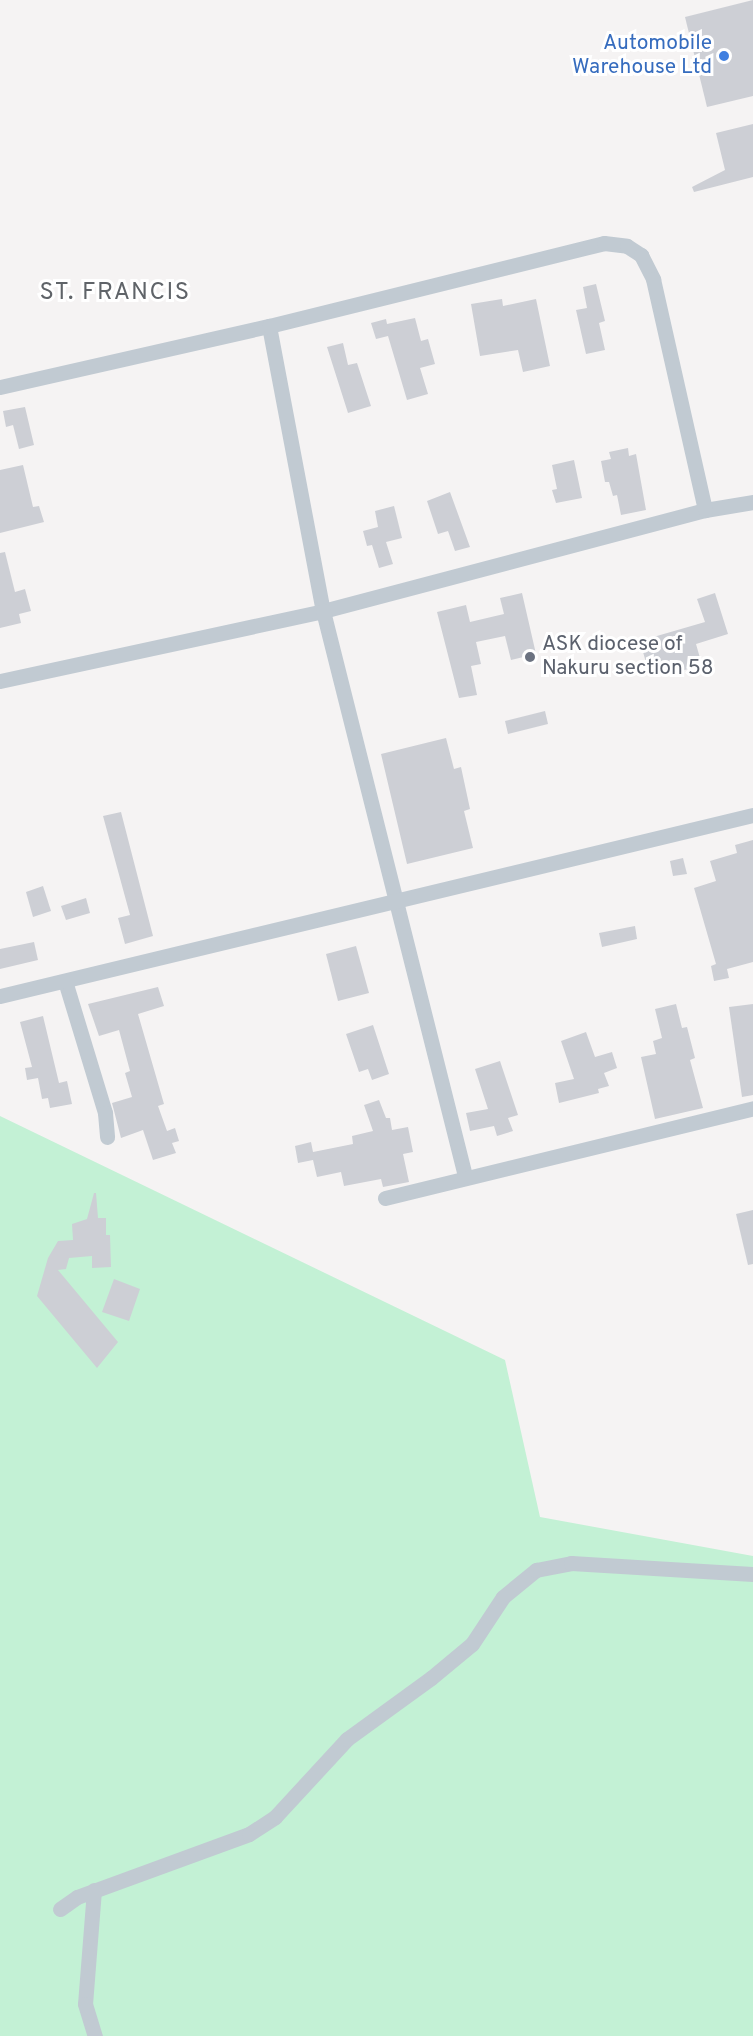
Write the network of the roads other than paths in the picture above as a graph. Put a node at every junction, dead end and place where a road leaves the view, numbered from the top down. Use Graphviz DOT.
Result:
graph roads {
  1 [pos="269,326"];
  2 [pos="0,387"];
  3 [pos="753,502"];
  4 [pos="705,510"];
  5 [pos="323,611"];
  6 [pos="0,681"];
  7 [pos="753,815"];
  8 [pos="398,901"];
  9 [pos="65,981"];
  10 [pos="0,996"];
  11 [pos="753,1108"];
  12 [pos="107,1137"];
  13 [pos="465,1176"];
  14 [pos="385,1198"];
  15 [pos="753,1574"];
  16 [pos="94,1890"];
  17 [pos="60,1909"];
  18 [pos="95,2036"];
  1 -- 2 [label="street"];
  1 -- 4 [label="street"];
  1 -- 5 [label="street"];
  3 -- 4 [label="street"];
  4 -- 5 [label="street"];
  5 -- 6 [label="street"];
  5 -- 8 [label="street"];
  7 -- 8 [label="street"];
  8 -- 9 [label="street"];
  8 -- 13 [label="street"];
  9 -- 10 [label="street"];
  9 -- 12 [label="street"];
  11 -- 13 [label="street"];
  13 -- 14 [label="street"];
  15 -- 16 [label="street"];
  16 -- 17 [label="street"];
  16 -- 18 [label="street"];
}
